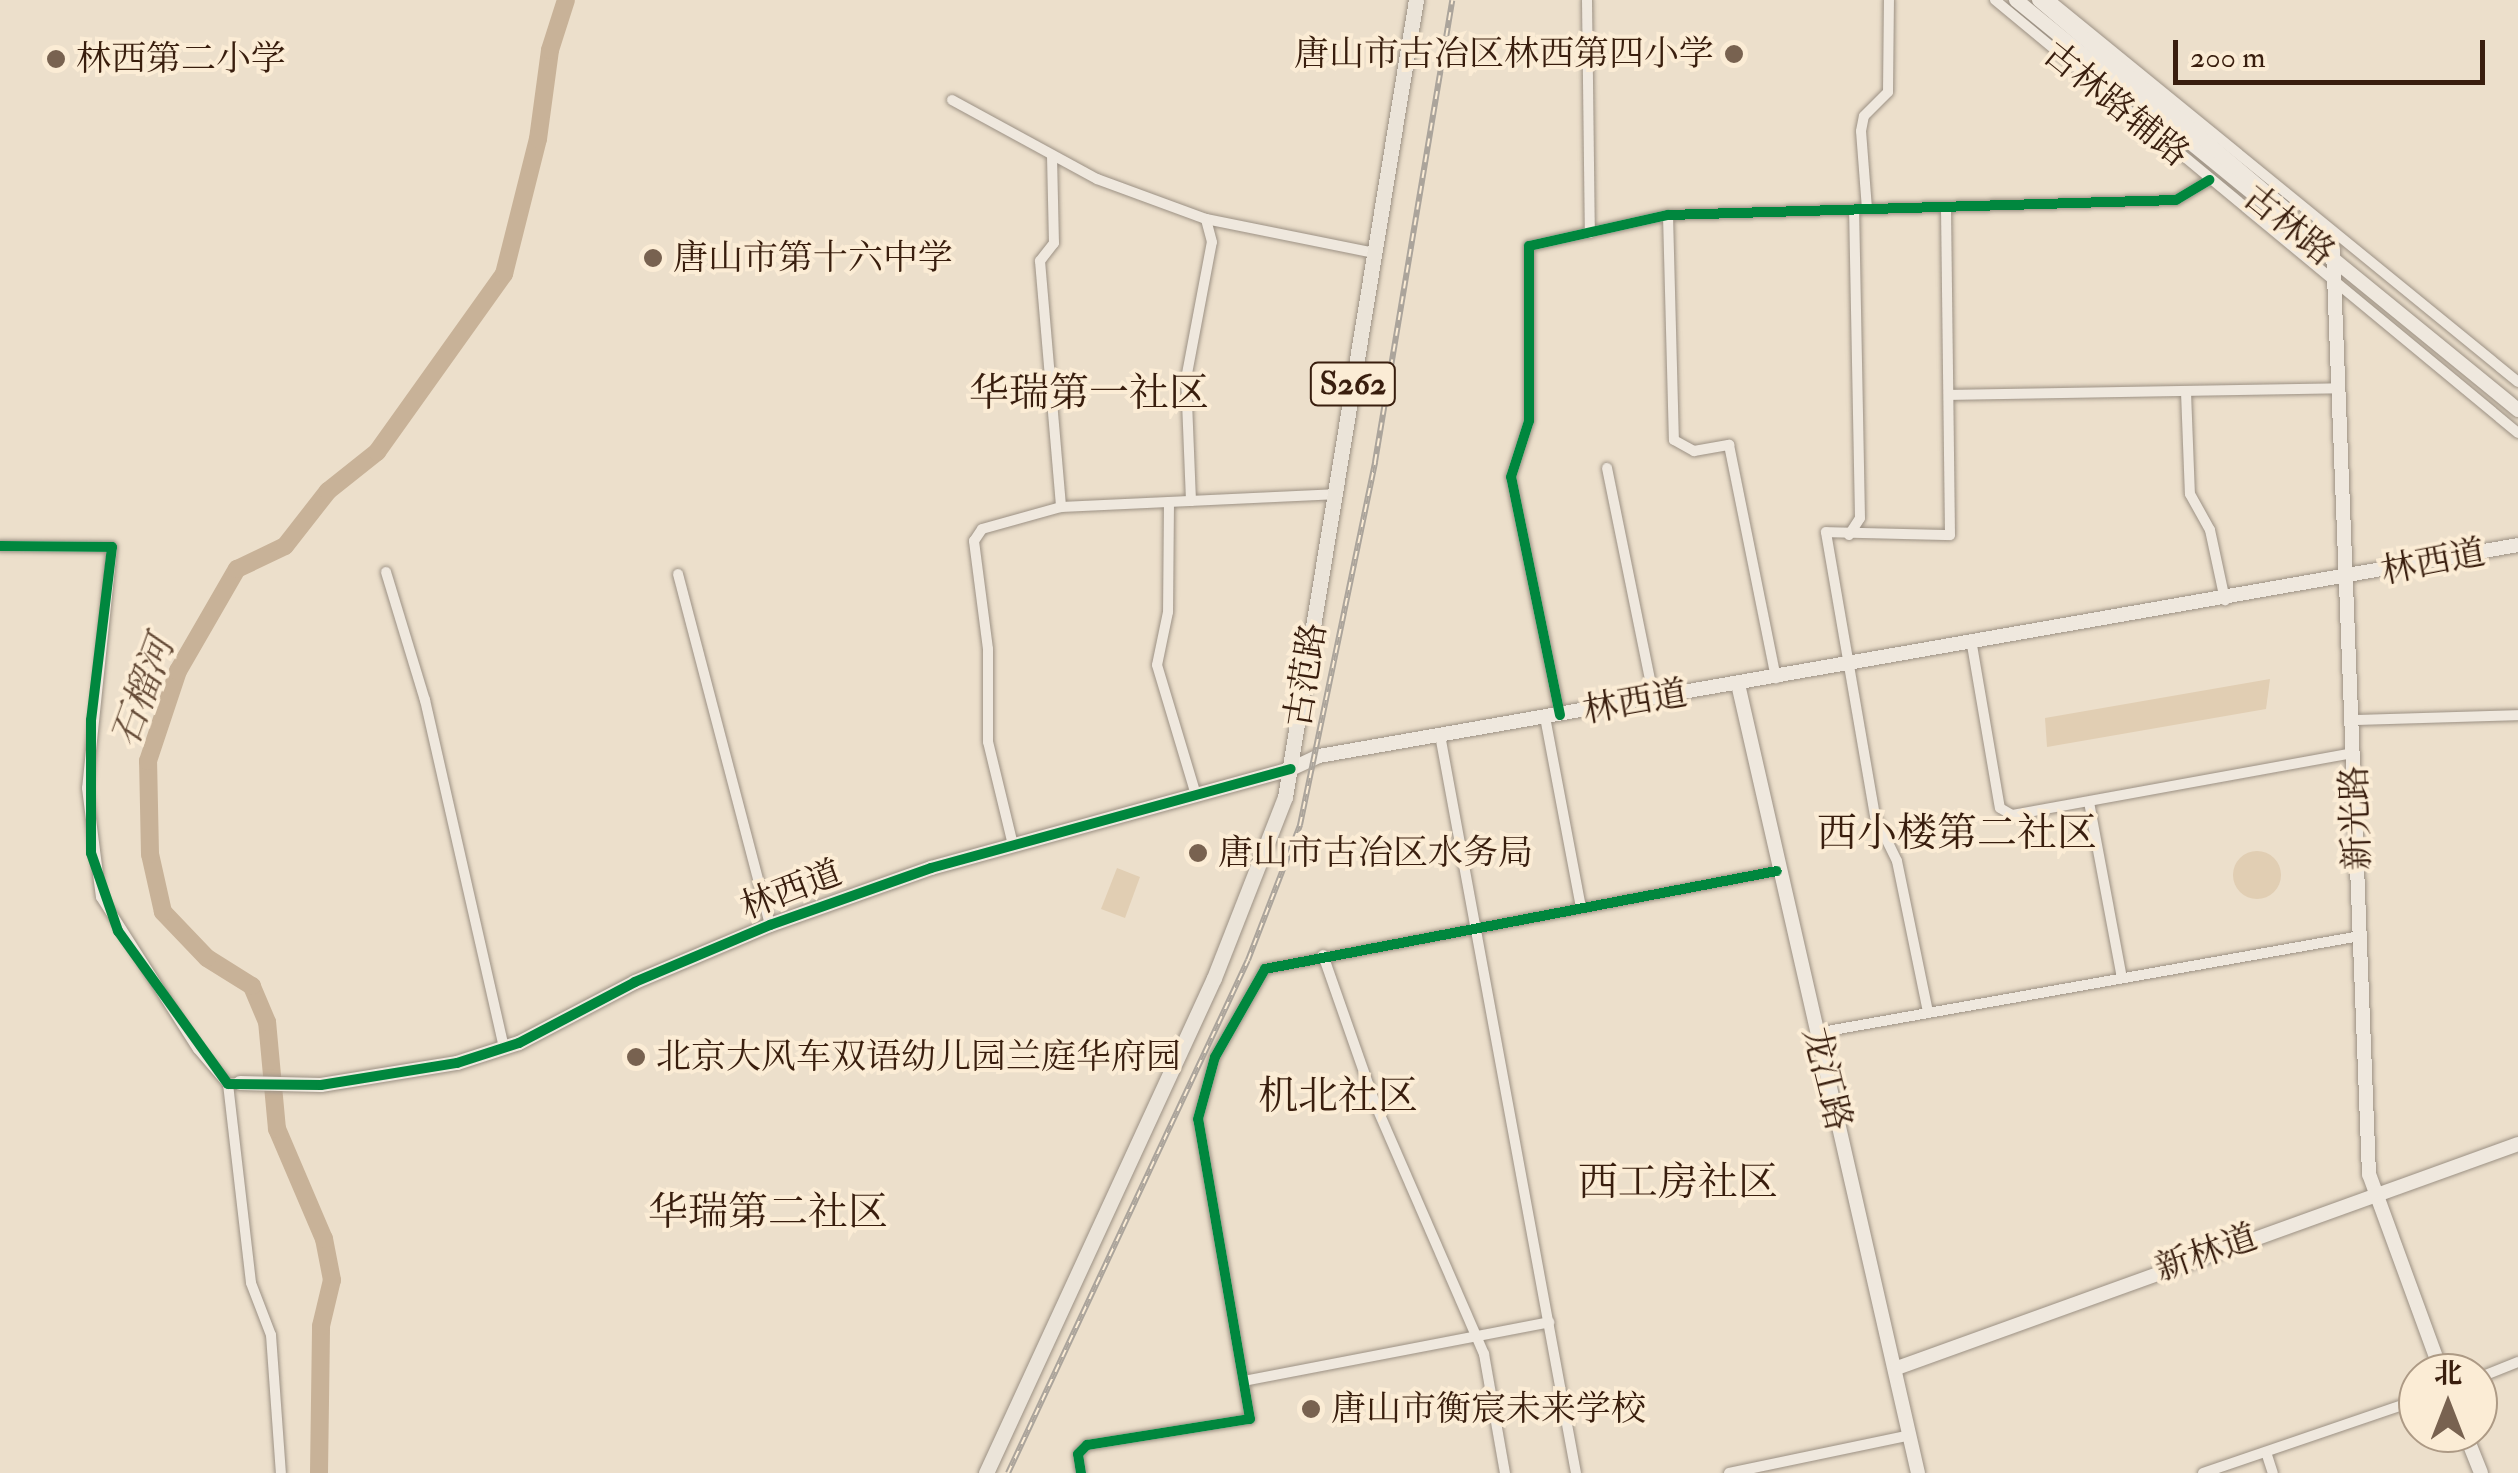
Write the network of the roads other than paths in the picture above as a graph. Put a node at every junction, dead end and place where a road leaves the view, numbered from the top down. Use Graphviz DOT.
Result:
graph roads {
  1 [pos="1416,0"];
  2 [pos="1587,0"];
  3 [pos="1888,0"];
  4 [pos="1995,0"];
  5 [pos="2016,0"];
  6 [pos="2039,0"];
  7 [pos="2050,0"];
  8 [pos="952,100"];
  9 [pos="1052,156"];
  10 [pos="2209,180"];
  11 [pos="1946,207"];
  12 [pos="1867,209"];
  13 [pos="1854,210"];
  14 [pos="1668,215"];
  15 [pos="1206,219"];
  16 [pos="1230,226"];
  17 [pos="1590,233"];
  18 [pos="1212,242"];
  19 [pos="1375,252"];
  20 [pos="2333,256"];
  21 [pos="2332,282"];
  22 [pos="2518,382"];
  23 [pos="2337,388"];
  24 [pos="2186,392"];
  25 [pos="1950,395"];
  26 [pos="2518,398"];
  27 [pos="2518,410"];
  28 [pos="2518,433"];
  29 [pos="1606,468"];
  30 [pos="1334,494"];
  31 [pos="1191,501"];
  32 [pos="1169,502"];
  33 [pos="1060,507"];
  34 [pos="1848,536"];
  35 [pos="2518,545"];
  36 [pos="0,546"];
  37 [pos="386,572"];
  38 [pos="678,574"];
  39 [pos="2345,580"];
  40 [pos="2225,601"];
  41 [pos="1972,645"];
  42 [pos="1848,666"];
  43 [pos="1776,678"];
  44 [pos="1738,684"];
  45 [pos="1654,699"];
  46 [pos="2518,714"];
  47 [pos="1553,716"];
  48 [pos="2353,720"];
  49 [pos="1440,735"];
  50 [pos="2354,753"];
  51 [pos="1290,769"];
  52 [pos="1196,795"];
  53 [pos="2088,802"];
  54 [pos="1013,845"];
  55 [pos="1777,871"];
  56 [pos="1581,907"];
  57 [pos="770,925"];
  58 [pos="1476,926"];
  59 [pos="2360,936"];
  60 [pos="1323,955"];
  61 [pos="2122,978"];
  62 [pos="1928,1012"];
  63 [pos="1816,1033"];
  64 [pos="504,1048"];
  65 [pos="234,1084"];
  66 [pos="2518,1144"];
  67 [pos="2372,1197"];
  68 [pos="1548,1322"];
  69 [pos="1472,1335"];
  70 [pos="2434,1353"];
  71 [pos="1897,1368"];
  72 [pos="1244,1380"];
  73 [pos="2398,1407"];
  74 [pos="1906,1436"];
  75 [pos="2266,1452"];
  76 [pos="280,1473"];
  77 [pos="986,1473"];
  78 [pos="1081,1473"];
  79 [pos="1505,1473"];
  80 [pos="1576,1473"];
  81 [pos="1728,1473"];
  82 [pos="1918,1473"];
  83 [pos="2203,1473"];
  84 [pos="2273,1473"];
  1 -- 19 [label="main road, 古范路 / S262"];
  2 -- 17 [label="street"];
  3 -- 12 [label="street"];
  4 -- 10 [label="street, 古林路辅路"];
  5 -- 20 [label="main road, 古林路"];
  6 -- 20 [label="main road, 古林路"];
  7 -- 22 [label="street"];
  8 -- 9 [label="street"];
  9 -- 15 [label="street"];
  9 -- 33 [label="street"];
  10 -- 11 [label="street"];
  10 -- 21 [label="street, 古林路辅路"];
  11 -- 12 [label="street"];
  11 -- 25 [label="street"];
  12 -- 13 [label="street"];
  13 -- 14 [label="street"];
  13 -- 34 [label="street"];
  14 -- 17 [label="street"];
  14 -- 43 [label="street"];
  15 -- 16 [label="street"];
  15 -- 18 [label="street"];
  16 -- 18 [label="street"];
  16 -- 19 [label="street"];
  17 -- 47 [label="street"];
  18 -- 31 [label="street"];
  19 -- 30 [label="main road, 古范路 / S262"];
  20 -- 21 [label="main road, 新光路"];
  20 -- 26 [label="main road, 古林路"];
  20 -- 27 [label="main road, 古林路"];
  21 -- 23 [label="main road, 新光路"];
  21 -- 28 [label="street, 古林路辅路"];
  23 -- 24 [label="street"];
  23 -- 39 [label="main road, 新光路"];
  24 -- 25 [label="street"];
  24 -- 40 [label="street"];
  25 -- 34 [label="street"];
  29 -- 45 [label="street"];
  30 -- 31 [label="street"];
  30 -- 51 [label="main road, 古范路 / S262"];
  31 -- 32 [label="street"];
  32 -- 33 [label="street"];
  32 -- 52 [label="street"];
  33 -- 54 [label="street"];
  34 -- 42 [label="street"];
  35 -- 39 [label="main road, 林西道"];
  36 -- 65 [label="street"];
  37 -- 64 [label="street"];
  38 -- 57 [label="street"];
  39 -- 40 [label="main road, 林西道"];
  39 -- 48 [label="main road, 新光路"];
  40 -- 41 [label="main road, 林西道"];
  41 -- 42 [label="main road, 林西道"];
  41 -- 53 [label="street"];
  42 -- 43 [label="main road, 林西道"];
  42 -- 62 [label="street"];
  43 -- 44 [label="main road, 林西道"];
  44 -- 45 [label="main road, 林西道"];
  44 -- 55 [label="main road, 龙江路"];
  45 -- 47 [label="main road, 林西道"];
  46 -- 48 [label="street"];
  47 -- 49 [label="main road, 林西道"];
  47 -- 56 [label="street"];
  48 -- 50 [label="main road, 新光路"];
  49 -- 51 [label="main road, 林西道"];
  49 -- 58 [label="street"];
  50 -- 53 [label="street"];
  50 -- 59 [label="main road, 新光路"];
  51 -- 52 [label="main road, 林西道"];
  51 -- 77 [label="main road, 古范路 / S262"];
  52 -- 54 [label="main road, 林西道"];
  53 -- 61 [label="street"];
  54 -- 57 [label="main road, 林西道"];
  55 -- 56 [label="street"];
  55 -- 63 [label="main road, 龙江路"];
  56 -- 58 [label="street"];
  57 -- 64 [label="main road, 林西道"];
  58 -- 60 [label="street"];
  58 -- 68 [label="street"];
  59 -- 61 [label="street"];
  59 -- 67 [label="main road, 新光路"];
  60 -- 69 [label="street"];
  60 -- 72 [label="street"];
  61 -- 62 [label="street"];
  62 -- 63 [label="street"];
  63 -- 71 [label="main road, 龙江路"];
  64 -- 65 [label="main road, 林西道"];
  65 -- 76 [label="street"];
  66 -- 67 [label="main road, 新林道"];
  67 -- 70 [label="main road, 新光路"];
  67 -- 71 [label="main road, 新林道"];
  68 -- 69 [label="street"];
  68 -- 80 [label="street"];
  69 -- 72 [label="street"];
  69 -- 79 [label="street"];
  71 -- 74 [label="main road, 龙江路"];
  72 -- 78 [label="street"];
  73 -- 75 [label="street"];
  74 -- 81 [label="street"];
  74 -- 82 [label="main road, 龙江路"];
  75 -- 83 [label="street"];
  75 -- 84 [label="street"];
}
